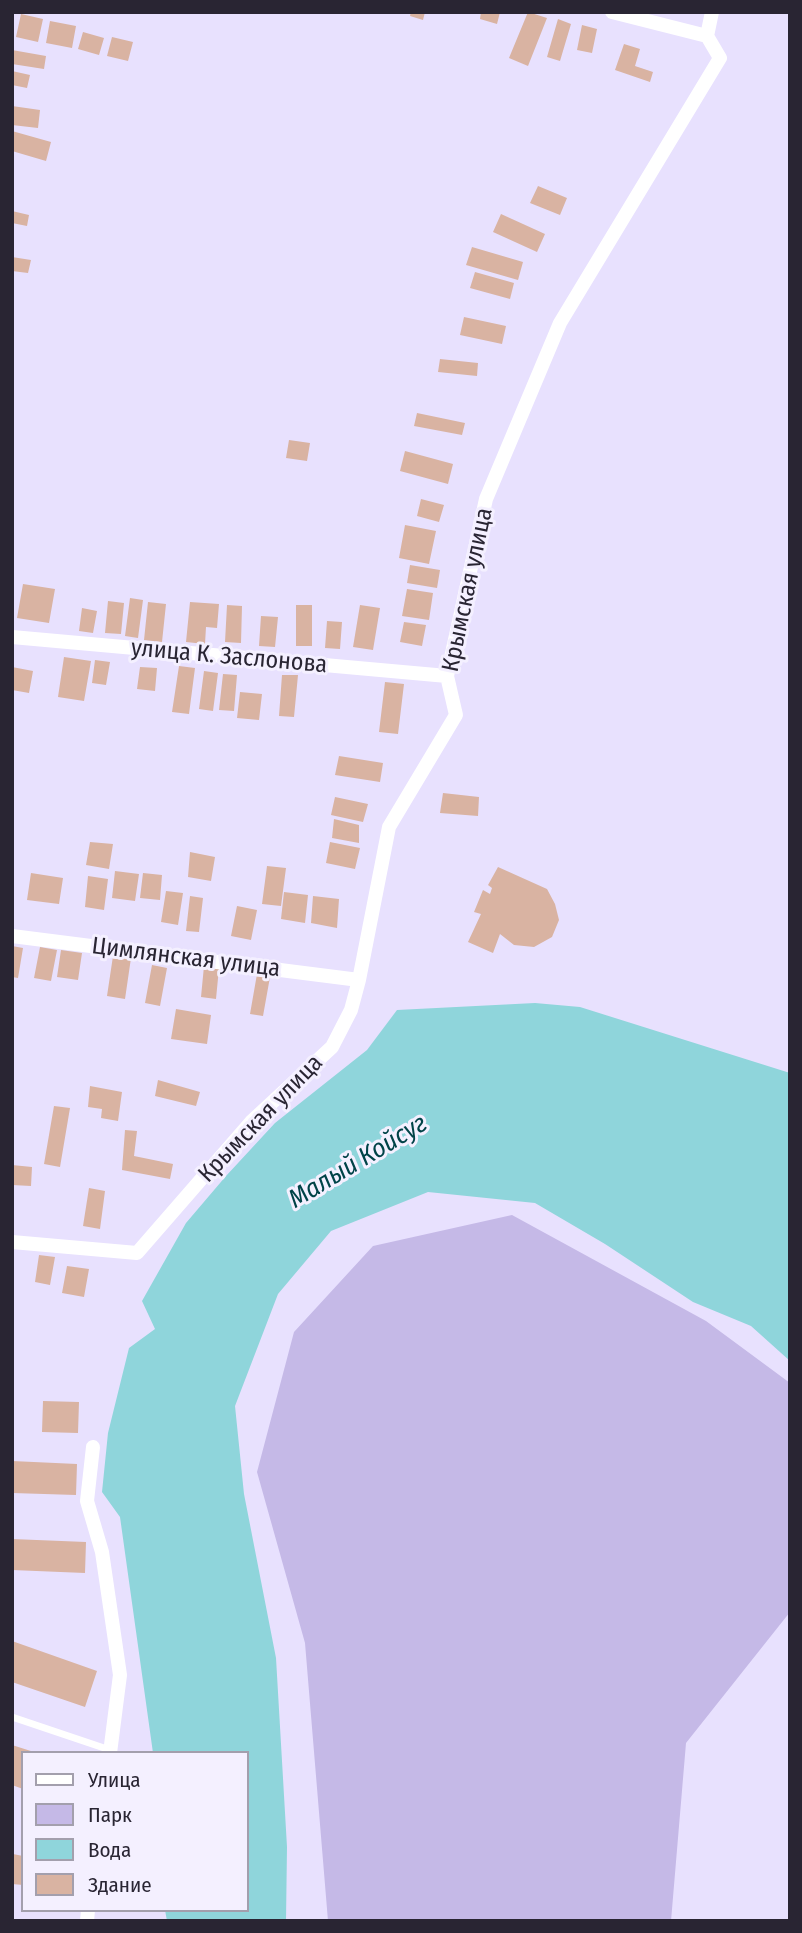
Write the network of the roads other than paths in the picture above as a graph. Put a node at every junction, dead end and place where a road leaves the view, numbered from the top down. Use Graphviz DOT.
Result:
graph roads {
  1 [pos="612,12"];
  2 [pos="712,12"];
  3 [pos="706,36"];
  4 [pos="12,637"];
  5 [pos="447,676"];
  6 [pos="12,936"];
  7 [pos="359,980"];
  8 [pos="12,1242"];
  9 [pos="93,1447"];
  10 [pos="12,1717"];
  11 [pos="110,1751"];
  1 -- 3 [label="street"];
  2 -- 3 [label="street"];
  3 -- 5 [label="street, Крымская улица"];
  4 -- 5 [label="street, улица К. Заслонова"];
  5 -- 7 [label="street, Крымская улица"];
  6 -- 7 [label="street, Цимлянская улица"];
  7 -- 8 [label="street, Крымская улица"];
  9 -- 11 [label="street"];
  10 -- 11 [label="lane"];
}
